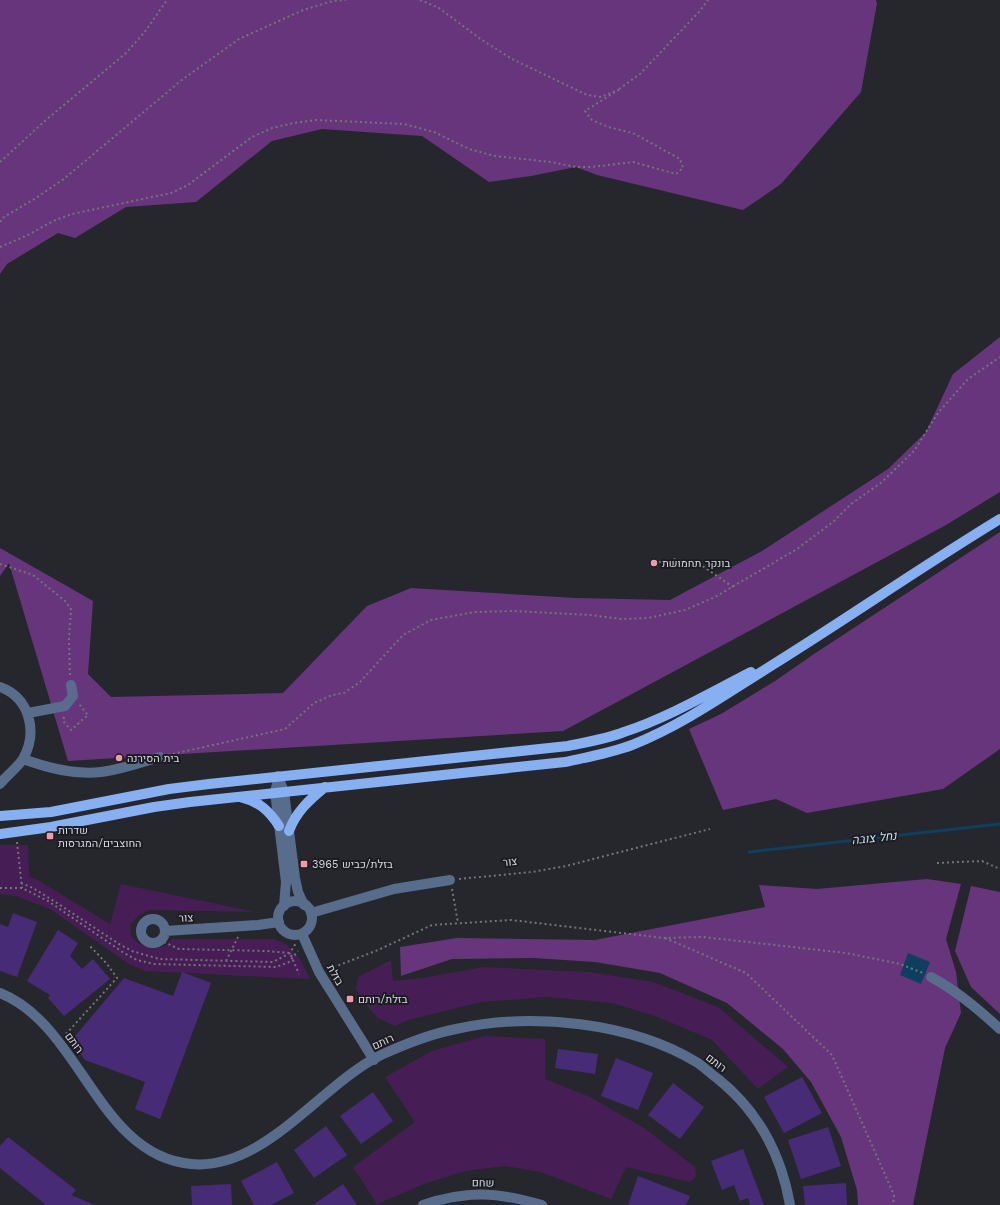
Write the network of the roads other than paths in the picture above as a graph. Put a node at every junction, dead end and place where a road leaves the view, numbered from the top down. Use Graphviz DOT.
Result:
graph roads {
  1 [pos="1000,519"];
  2 [pos="813,640"];
  3 [pos="71,685"];
  4 [pos="0,687"];
  5 [pos="28,713"];
  6 [pos="160,757"];
  7 [pos="23,759"];
  8 [pos="278,776"];
  9 [pos="2,780"];
  10 [pos="325,787"];
  11 [pos="280,792"];
  12 [pos="237,796"];
  13 [pos="0,811"];
  14 [pos="0,816"];
  15 [pos="11,816"];
  16 [pos="279,826"];
  17 [pos="289,831"];
  18 [pos="0,834"];
  19 [pos="450,880"];
  20 [pos="304,904"];
  21 [pos="284,906"];
  22 [pos="311,913"];
  23 [pos="279,922"];
  24 [pos="165,931"];
  25 [pos="304,938"];
  26 [pos="931,977"];
  27 [pos="0,993"];
  28 [pos="1000,1028"];
  29 [pos="374,1060"];
  30 [pos="423,1205"];
  31 [pos="542,1205"];
  32 [pos="790,1205"];
  1 -- 2 [label="main road"];
  2 -- 8 [label="main road"];
  2 -- 10 [label="main road"];
  3 -- 5 [label="street"];
  4 -- 5 [label="street"];
  5 -- 7 [label="street"];
  6 -- 7 [label="street"];
  7 -- 9 [label="street"];
  8 -- 11 [label="street"];
  8 -- 15 [label="main road"];
  10 -- 11 [label="main road"];
  10 -- 17 [label="main road"];
  11 -- 12 [label="main road"];
  11 -- 16 [label="street"];
  11 -- 17 [label="street"];
  12 -- 16 [label="main road"];
  12 -- 18 [label="main road"];
  13 -- 15 [label="main road"];
  14 -- 15 [label="main road"];
  16 -- 21 [label="street"];
  17 -- 20 [label="street"];
  19 -- 22 [label="street"];
  20 -- 21 [label="street"];
  20 -- 22 [label="street"];
  21 -- 23 [label="street"];
  22 -- 25 [label="street"];
  23 -- 24 [label="street, צור"];
  23 -- 25 [label="street"];
  24 -- 24 [label="street"];
  25 -- 29 [label="street, בזלת"];
  26 -- 28 [label="street"];
  27 -- 29 [label="street, רותם"];
  29 -- 32 [label="street, רותם"];
  30 -- 31 [label="street, שחם"];
}
